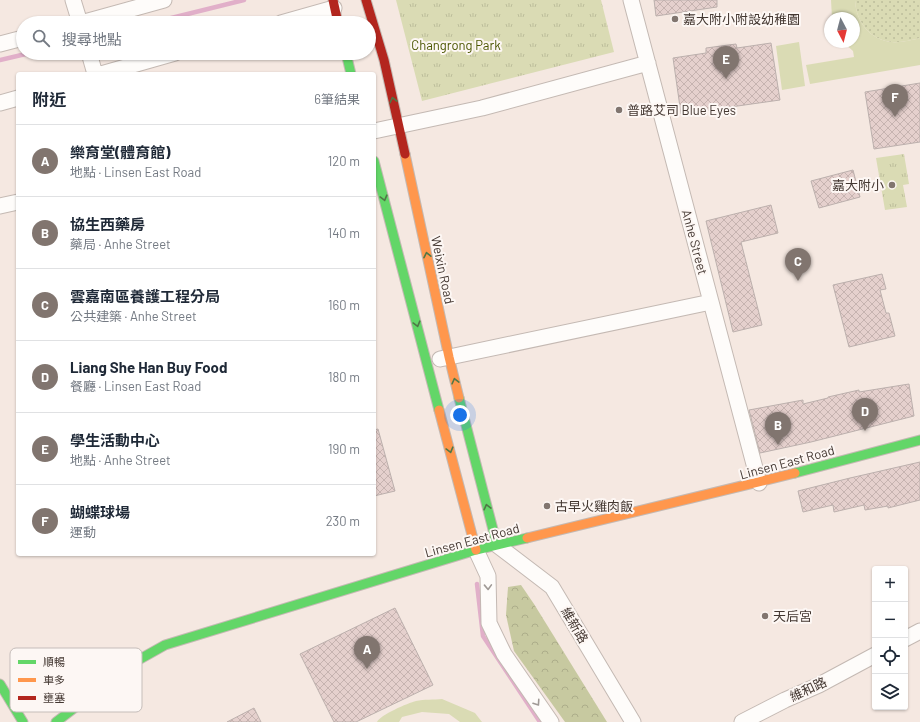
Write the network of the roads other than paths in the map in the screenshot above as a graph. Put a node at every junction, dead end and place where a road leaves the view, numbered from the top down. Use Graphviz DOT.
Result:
graph roads {
  1 [pos="73,0"];
  2 [pos="164,0"];
  3 [pos="366,0"];
  4 [pos="631,0"];
  5 [pos="333,4"];
  6 [pos="78,16"];
  7 [pos="106,16"];
  8 [pos="300,16"];
  9 [pos="336,16"];
  10 [pos="371,16"];
  11 [pos="376,33"];
  12 [pos="16,40"];
  13 [pos="0,44"];
  14 [pos="90,60"];
  15 [pos="150,60"];
  16 [pos="348,60"];
  17 [pos="648,63"];
  18 [pos="94,72"];
  19 [pos="108,72"];
  20 [pos="351,72"];
  21 [pos="16,99"];
  22 [pos="0,103"];
  23 [pos="399,126"];
  24 [pos="376,131"];
  25 [pos="376,169"];
  26 [pos="16,202"];
  27 [pos="0,206"];
  28 [pos="711,302"];
  29 [pos="449,357"];
  30 [pos="427,362"];
  31 [pos="920,440"];
  32 [pos="759,483"];
  33 [pos="497,545"];
  34 [pos="476,550"];
  35 [pos="920,631"];
  36 [pos="907,638"];
  37 [pos="872,657"];
  38 [pos="142,658"];
  39 [pos="0,684"];
  40 [pos="10,701"];
  41 [pos="17,712"];
  42 [pos="69,712"];
  43 [pos="23,722"];
  44 [pos="56,722"];
  45 [pos="551,722"];
  46 [pos="633,722"];
  47 [pos="742,722"];
  1 -- 6 [label="street"];
  2 -- 7 [label="street"];
  10 -- 3 [label="street, Weixin Road, one-way"];
  4 -- 17 [label="street, Anhe Street"];
  5 -- 8 [label="street"];
  5 -- 9 [label="street"];
  23 -- 11 [label="street, Weixin Road, one-way"];
  12 -- 13 [label="street"];
  14 -- 18 [label="street"];
  15 -- 19 [label="street"];
  16 -- 20 [label="street"];
  17 -- 23 [label="street"];
  17 -- 28 [label="street, Anhe Street"];
  21 -- 22 [label="street"];
  23 -- 24 [label="street"];
  29 -- 23 [label="street, Weixin Road, one-way"];
  25 -- 30 [label="street, one-way"];
  26 -- 27 [label="street"];
  28 -- 29 [label="street"];
  28 -- 32 [label="street, Anhe Street"];
  29 -- 30 [label="street"];
  33 -- 29 [label="street, Weixin Road, one-way"];
  30 -- 34 [label="street, one-way"];
  31 -- 32 [label="street, Linsen East Road"];
  32 -- 33 [label="street, Linsen East Road"];
  33 -- 34 [label="street, Linsen East Road"];
  33 -- 46 [label="street, 維新路"];
  34 -- 38 [label="street, Linsen East Road"];
  34 -- 45 [label="street, one-way"];
  35 -- 36 [label="street"];
  37 -- 47 [label="street, 維和路"];
  39 -- 40 [label="street"];
  41 -- 43 [label="street"];
  42 -- 44 [label="street, Linsen East Road"];
}
